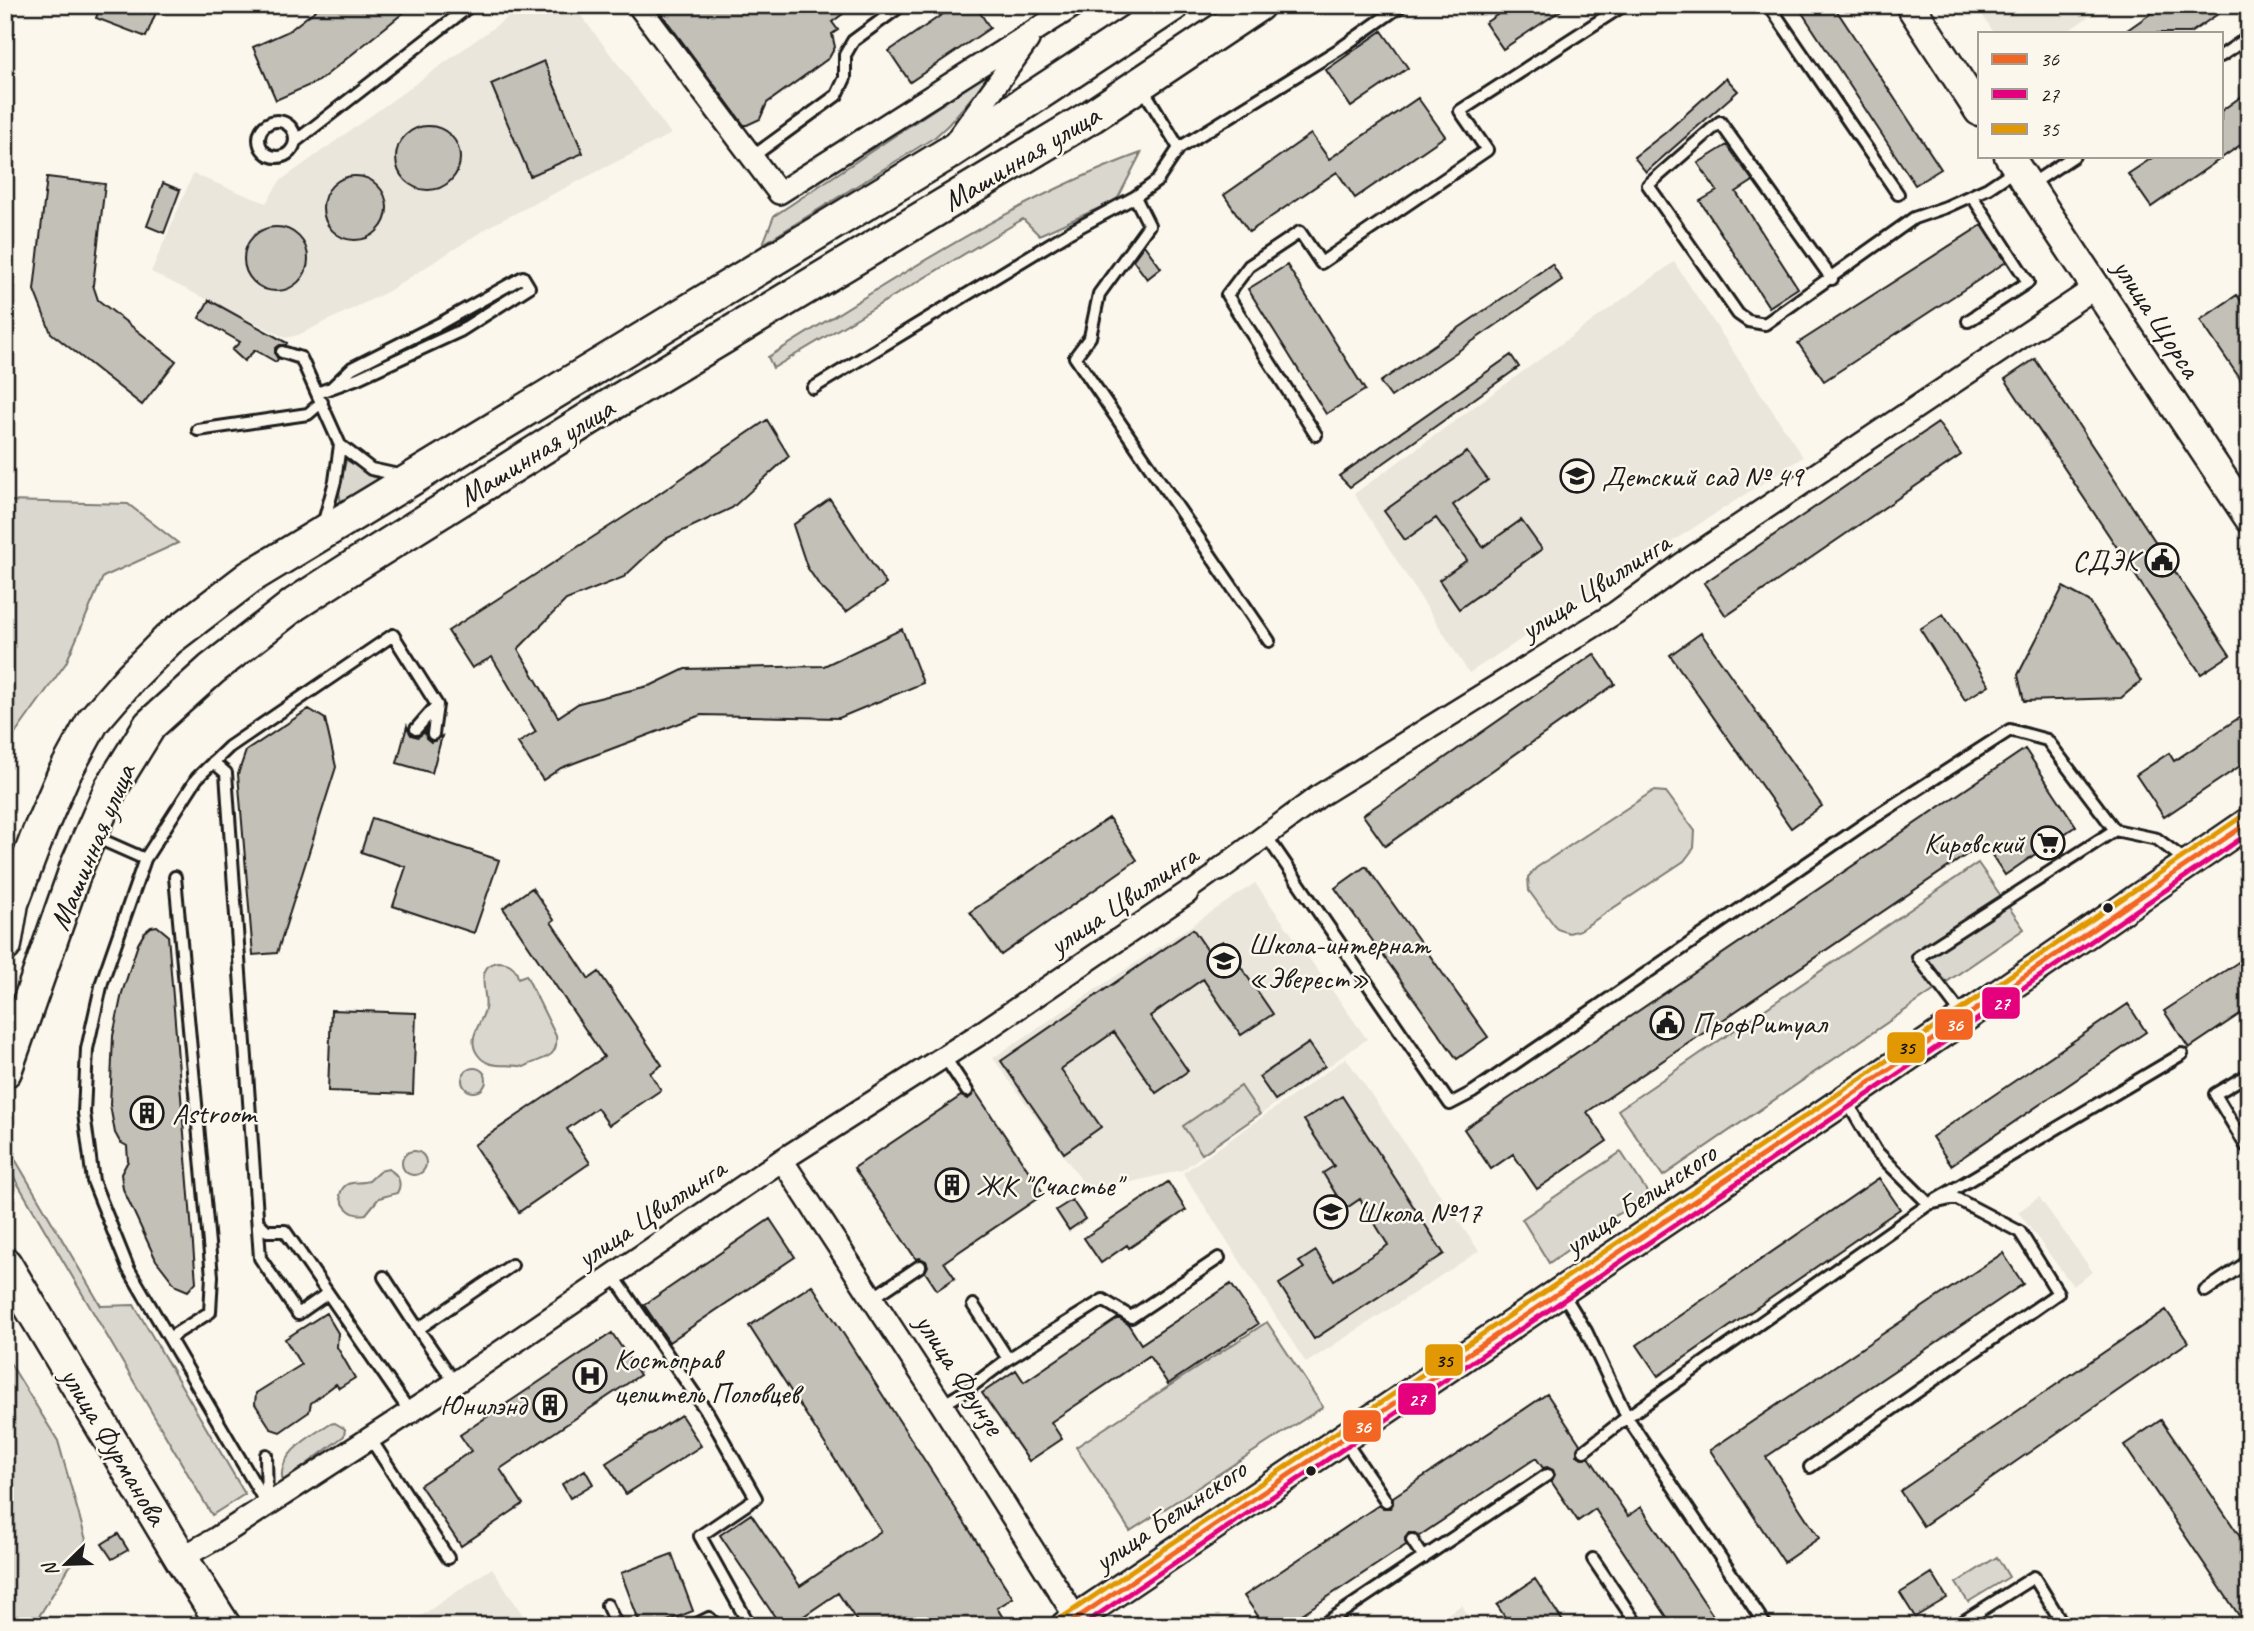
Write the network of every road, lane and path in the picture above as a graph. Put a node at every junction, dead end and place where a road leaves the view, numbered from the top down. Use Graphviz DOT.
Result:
graph roads {
  1 [pos="471,5"];
  2 [pos="638,5"];
  3 [pos="902,5"];
  4 [pos="1075,5"];
  5 [pos="1173,5"];
  6 [pos="1258,5"];
  7 [pos="1402,5"];
  8 [pos="1624,5"];
  9 [pos="1769,5"];
  10 [pos="1910,5"];
  11 [pos="1035,30"];
  12 [pos="2247,38"];
  13 [pos="2222,55"];
  14 [pos="1140,84"];
  15 [pos="1978,109"];
  16 [pos="296,141"];
  17 [pos="1179,148"];
  18 [pos="947,154"];
  19 [pos="752,157"];
  20 [pos="2066,158"];
  21 [pos="2019,170"];
  22 [pos="1898,194"];
  23 [pos="1972,196"];
  24 [pos="1135,197"];
  25 [pos="1832,279"];
  26 [pos="2096,287"];
  27 [pos="1968,321"];
  28 [pos="282,352"];
  29 [pos="331,388"];
  30 [pos="813,388"];
  31 [pos="320,398"];
  32 [pos="198,430"];
  33 [pos="1316,435"];
  34 [pos="340,445"];
  35 [pos="412,478"];
  36 [pos="2249,518"];
  37 [pos="320,535"];
  38 [pos="1269,641"];
  39 [pos="437,705"];
  40 [pos="416,729"];
  41 [pos="433,734"];
  42 [pos="213,762"];
  43 [pos="2249,822"];
  44 [pos="2115,830"];
  45 [pos="91,835"];
  46 [pos="1265,835"];
  47 [pos="145,859"];
  48 [pos="2188,863"];
  49 [pos="1219,870"];
  50 [pos="175,877"];
  51 [pos="1187,893"];
  52 [pos="9,906"];
  53 [pos="5,944"];
  54 [pos="1965,1018"];
  55 [pos="2182,1054"];
  56 [pos="942,1058"];
  57 [pos="5,1071"];
  58 [pos="2249,1074"];
  59 [pos="965,1093"];
  60 [pos="1846,1099"];
  61 [pos="2249,1144"];
  62 [pos="782,1160"];
  63 [pos="1929,1204"];
  64 [pos="258,1222"];
  65 [pos="1219,1258"];
  66 [pos="2249,1261"];
  67 [pos="5,1264"];
  68 [pos="512,1265"];
  69 [pos="920,1266"];
  70 [pos="613,1275"];
  71 [pos="384,1278"];
  72 [pos="2205,1291"];
  73 [pos="1562,1292"];
  74 [pos="328,1293"];
  75 [pos="871,1298"];
  76 [pos="973,1304"];
  77 [pos="418,1329"];
  78 [pos="169,1338"];
  79 [pos="1008,1359"];
  80 [pos="455,1383"];
  81 [pos="942,1405"];
  82 [pos="410,1412"];
  83 [pos="1627,1417"];
  84 [pos="370,1438"];
  85 [pos="1342,1438"];
  86 [pos="1584,1451"];
  87 [pos="267,1455"];
  88 [pos="1810,1467"];
  89 [pos="1547,1475"];
  90 [pos="1385,1501"];
  91 [pos="267,1505"];
  92 [pos="1412,1540"];
  93 [pos="181,1558"];
  94 [pos="448,1558"];
  95 [pos="1424,1558"];
  96 [pos="1593,1559"];
  97 [pos="607,1605"];
  98 [pos="1964,1621"];
  99 [pos="1074,1623"];
  100 [pos="224,1626"];
  101 [pos="617,1626"];
  102 [pos="693,1626"];
  103 [pos="717,1626"];
  104 [pos="750,1626"];
  105 [pos="1321,1626"];
  106 [pos="1637,1626"];
  107 [pos="1766,1626"];
  108 [pos="2064,1626"];
  1 -- 16 [label="lane"];
  2 -- 19 [label="street"];
  3 -- 19 [label="lane"];
  4 -- 11 [label="street"];
  5 -- 18 [label="main road, Машинная улица"];
  6 -- 14 [label="main road, Машинная улица"];
  7 -- 17 [label="lane"];
  8 -- 33 [label="lane"];
  9 -- 22 [label="lane"];
  10 -- 15 [label="main road"];
  11 -- 18 [label="street"];
  11 -- 19 [label="street"];
  12 -- 13 [label="lane"];
  14 -- 17 [label="lane"];
  14 -- 45 [label="main road, Машинная улица"];
  17 -- 24 [label="lane"];
  18 -- 35 [label="main road, Машинная улица"];
  20 -- 21 [label="lane"];
  21 -- 23 [label="lane"];
  21 -- 26 [label="main road, улица Щорса"];
  23 -- 25 [label="lane"];
  23 -- 27 [label="lane"];
  24 -- 30 [label="lane"];
  24 -- 38 [label="lane"];
  25 -- 25 [label="lane"];
  26 -- 36 [label="main road, улица Щорса"];
  26 -- 46 [label="street, улица Цвиллинга"];
  28 -- 31 [label="lane"];
  29 -- 29 [label="lane"];
  29 -- 31 [label="lane"];
  31 -- 32 [label="lane"];
  31 -- 34 [label="lane"];
  34 -- 35 [label="lane"];
  34 -- 37 [label="lane"];
  35 -- 37 [label="main road, Машинная улица"];
  37 -- 52 [label="main road, Машинная улица"];
  39 -- 40 [label="lane"];
  39 -- 41 [label="lane"];
  39 -- 42 [label="lane"];
  42 -- 47 [label="lane"];
  42 -- 64 [label="lane"];
  43 -- 48 [label="main road, улица Белинского"];
  44 -- 46 [label="lane"];
  44 -- 48 [label="lane"];
  44 -- 54 [label="lane"];
  45 -- 47 [label="lane"];
  45 -- 57 [label="main road, Машинная улица"];
  46 -- 49 [label="street, улица Цвиллинга"];
  47 -- 78 [label="lane"];
  48 -- 54 [label="main road, улица Белинского"];
  49 -- 51 [label="street, улица Цвиллинга"];
  50 -- 78 [label="lane"];
  51 -- 56 [label="street, улица Цвиллинга"];
  52 -- 53 [label="main road, Машинная улица"];
  54 -- 60 [label="main road, улица Белинского"];
  55 -- 63 [label="lane"];
  56 -- 59 [label="lane"];
  56 -- 62 [label="street, улица Цвиллинга"];
  58 -- 61 [label="lane"];
  60 -- 63 [label="lane"];
  60 -- 73 [label="main road, улица Белинского"];
  62 -- 70 [label="street, улица Цвиллинга"];
  62 -- 75 [label="street, улица Фрунзе"];
  63 -- 83 [label="lane"];
  63 -- 88 [label="lane"];
  64 -- 74 [label="lane"];
  64 -- 74 [label="lane"];
  65 -- 79 [label="lane"];
  66 -- 72 [label="lane"];
  67 -- 93 [label="main road, улица Фурманова"];
  68 -- 77 [label="lane"];
  69 -- 75 [label="lane"];
  70 -- 80 [label="street, улица Цвиллинга"];
  70 -- 104 [label="lane"];
  71 -- 77 [label="lane"];
  73 -- 83 [label="lane"];
  73 -- 85 [label="main road, улица Белинского"];
  74 -- 82 [label="lane"];
  75 -- 81 [label="street, улица Фрунзе"];
  76 -- 79 [label="lane"];
  77 -- 80 [label="lane"];
  78 -- 91 [label="lane"];
  79 -- 81 [label="lane"];
  80 -- 82 [label="street, улица Цвиллинга"];
  81 -- 99 [label="street, улица Фрунзе"];
  82 -- 84 [label="street, улица Цвиллинга"];
  83 -- 86 [label="lane"];
  83 -- 107 [label="lane"];
  84 -- 91 [label="street, улица Цвиллинга"];
  84 -- 94 [label="lane"];
  85 -- 90 [label="lane"];
  85 -- 99 [label="main road, улица Белинского"];
  87 -- 91 [label="lane"];
  89 -- 95 [label="lane"];
  91 -- 93 [label="street, улица Цвиллинга"];
  92 -- 95 [label="lane"];
  93 -- 100 [label="main road, улица Фурманова"];
  95 -- 105 [label="lane"];
  96 -- 106 [label="lane"];
  97 -- 101 [label="lane"];
  98 -- 108 [label="lane"];
  102 -- 103 [label="lane"];
}
